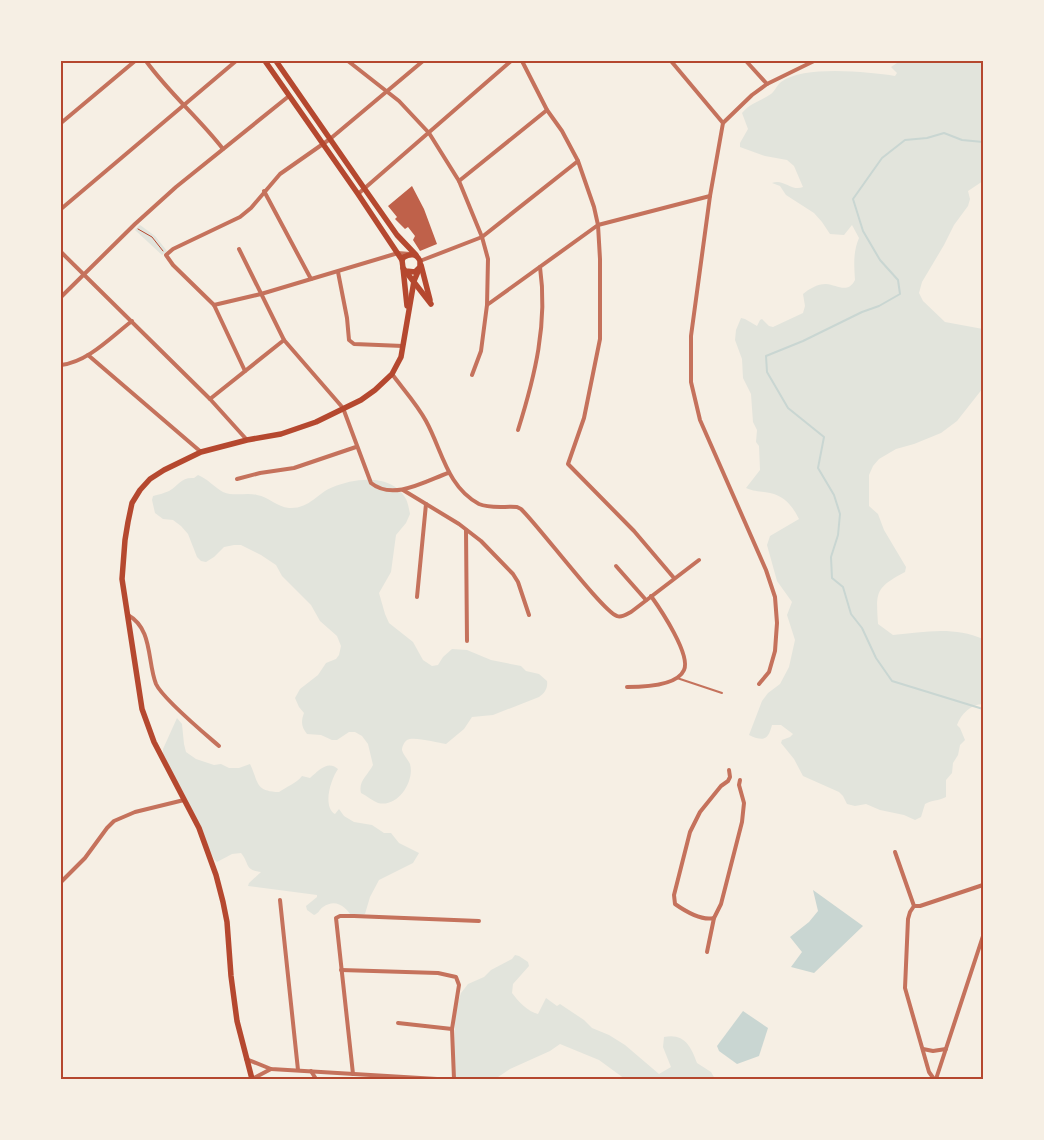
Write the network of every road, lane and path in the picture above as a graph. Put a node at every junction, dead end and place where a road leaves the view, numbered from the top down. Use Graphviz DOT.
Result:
graph roads {
  1 [pos="135,61"];
  2 [pos="146,61"];
  3 [pos="236,61"];
  4 [pos="265,61"];
  5 [pos="276,61"];
  6 [pos="348,61"];
  7 [pos="423,61"];
  8 [pos="511,61"];
  9 [pos="522,61"];
  10 [pos="671,61"];
  11 [pos="746,61"];
  12 [pos="814,61"];
  13 [pos="281,69"];
  14 [pos="274,74"];
  15 [pos="767,84"];
  16 [pos="388,92"];
  17 [pos="289,96"];
  18 [pos="184,105"];
  19 [pos="547,110"];
  20 [pos="61,123"];
  21 [pos="723,123"];
  22 [pos="429,132"];
  23 [pos="330,139"];
  24 [pos="323,144"];
  25 [pos="223,149"];
  26 [pos="578,161"];
  27 [pos="459,181"];
  28 [pos="364,188"];
  29 [pos="264,191"];
  30 [pos="358,194"];
  31 [pos="710,196"];
  32 [pos="61,209"];
  33 [pos="384,216"];
  34 [pos="377,222"];
  35 [pos="598,225"];
  36 [pos="134,226"];
  37 [pos="482,237"];
  38 [pos="239,249"];
  39 [pos="61,252"];
  40 [pos="398,253"];
  41 [pos="414,254"];
  42 [pos="166,255"];
  43 [pos="402,260"];
  44 [pos="420,264"];
  45 [pos="540,266"];
  46 [pos="405,270"];
  47 [pos="338,272"];
  48 [pos="83,274"];
  49 [pos="311,279"];
  50 [pos="414,281"];
  51 [pos="261,294"];
  52 [pos="61,297"];
  53 [pos="214,305"];
  54 [pos="487,305"];
  55 [pos="408,315"];
  56 [pos="132,321"];
  57 [pos="284,340"];
  58 [pos="402,346"];
  59 [pos="88,355"];
  60 [pos="61,365"];
  61 [pos="244,371"];
  62 [pos="392,374"];
  63 [pos="472,375"];
  64 [pos="210,399"];
  65 [pos="343,408"];
  66 [pos="518,430"];
  67 [pos="247,440"];
  68 [pos="356,447"];
  69 [pos="201,452"];
  70 [pos="448,472"];
  71 [pos="237,479"];
  72 [pos="403,490"];
  73 [pos="426,504"];
  74 [pos="466,530"];
  75 [pos="699,560"];
  76 [pos="616,566"];
  77 [pos="674,578"];
  78 [pos="651,596"];
  79 [pos="417,597"];
  80 [pos="646,600"];
  81 [pos="126,615"];
  82 [pos="529,615"];
  83 [pos="466,641"];
  84 [pos="677,678"];
  85 [pos="759,684"];
  86 [pos="627,687"];
  87 [pos="722,693"];
  88 [pos="218,746"];
  89 [pos="729,770"];
  90 [pos="740,780"];
  91 [pos="184,800"];
  92 [pos="895,852"];
  93 [pos="61,882"];
  94 [pos="983,885"];
  95 [pos="280,900"];
  96 [pos="914,906"];
  97 [pos="714,918"];
  98 [pos="479,921"];
  99 [pos="983,936"];
  100 [pos="707,952"];
  101 [pos="341,970"];
  102 [pos="398,1023"];
  103 [pos="452,1029"];
  104 [pos="923,1049"];
  105 [pos="946,1049"];
  106 [pos="246,1059"];
  107 [pos="271,1069"];
  108 [pos="298,1070"];
  109 [pos="311,1071"];
  110 [pos="353,1074"];
  111 [pos="252,1079"];
  112 [pos="316,1079"];
  113 [pos="436,1079"];
  114 [pos="454,1079"];
  115 [pos="935,1079"];
  1 -- 20 [label="street"];
  2 -- 18 [label="street"];
  3 -- 18 [label="street"];
  4 -- 14 [label="main road"];
  5 -- 13 [label="main road"];
  6 -- 16 [label="street"];
  7 -- 16 [label="street"];
  8 -- 22 [label="street"];
  9 -- 19 [label="street"];
  10 -- 21 [label="street"];
  11 -- 15 [label="street"];
  12 -- 15 [label="street"];
  13 -- 14 [label="main road"];
  13 -- 23 [label="main road"];
  14 -- 17 [label="main road"];
  15 -- 21 [label="street"];
  16 -- 22 [label="street"];
  16 -- 23 [label="street"];
  17 -- 24 [label="main road"];
  17 -- 25 [label="street"];
  18 -- 25 [label="street"];
  18 -- 32 [label="street"];
  19 -- 26 [label="street"];
  19 -- 27 [label="street"];
  21 -- 31 [label="street"];
  22 -- 27 [label="street"];
  22 -- 28 [label="street"];
  23 -- 24 [label="street"];
  23 -- 28 [label="main road"];
  24 -- 29 [label="street"];
  24 -- 30 [label="main road"];
  25 -- 36 [label="street"];
  26 -- 35 [label="street"];
  26 -- 37 [label="street"];
  27 -- 37 [label="street"];
  28 -- 30 [label="street"];
  28 -- 33 [label="main road"];
  29 -- 42 [label="street"];
  29 -- 49 [label="street"];
  30 -- 34 [label="main road"];
  31 -- 35 [label="street"];
  31 -- 85 [label="street"];
  33 -- 34 [label="main road"];
  33 -- 41 [label="main road"];
  34 -- 40 [label="main road"];
  35 -- 45 [label="street"];
  35 -- 77 [label="street"];
  36 -- 42 [label="path"];
  36 -- 48 [label="street"];
  37 -- 44 [label="street"];
  37 -- 54 [label="street"];
  38 -- 51 [label="street"];
  39 -- 48 [label="street"];
  40 -- 41 [label="street"];
  40 -- 43 [label="main road"];
  40 -- 47 [label="street"];
  41 -- 43 [label="main road"];
  41 -- 44 [label="main road"];
  42 -- 53 [label="street"];
  43 -- 46 [label="main road"];
  44 -- 46 [label="main road"];
  44 -- 50 [label="main road"];
  44 -- 50 [label="main road"];
  45 -- 54 [label="street"];
  45 -- 66 [label="street"];
  46 -- 50 [label="main road"];
  46 -- 55 [label="main road"];
  47 -- 49 [label="street"];
  47 -- 58 [label="street"];
  48 -- 52 [label="street"];
  48 -- 56 [label="street"];
  49 -- 51 [label="street"];
  50 -- 55 [label="main road"];
  51 -- 53 [label="street"];
  51 -- 57 [label="street"];
  53 -- 61 [label="street"];
  54 -- 63 [label="street"];
  55 -- 58 [label="main road"];
  56 -- 59 [label="street"];
  56 -- 64 [label="street"];
  57 -- 61 [label="street"];
  57 -- 65 [label="street"];
  58 -- 62 [label="main road"];
  59 -- 60 [label="street"];
  59 -- 69 [label="street"];
  61 -- 64 [label="street"];
  62 -- 65 [label="main road"];
  62 -- 70 [label="street"];
  64 -- 67 [label="street"];
  65 -- 67 [label="main road"];
  65 -- 68 [label="street"];
  67 -- 69 [label="main road"];
  68 -- 71 [label="street"];
  68 -- 72 [label="street"];
  69 -- 81 [label="main road"];
  70 -- 72 [label="street"];
  70 -- 80 [label="street"];
  72 -- 73 [label="street"];
  73 -- 74 [label="street"];
  73 -- 79 [label="street"];
  74 -- 82 [label="street"];
  74 -- 83 [label="street"];
  75 -- 77 [label="street"];
  76 -- 80 [label="street"];
  77 -- 78 [label="street"];
  78 -- 80 [label="street"];
  78 -- 84 [label="street"];
  81 -- 88 [label="street"];
  81 -- 91 [label="main road"];
  84 -- 86 [label="street"];
  84 -- 87 [label="lane"];
  89 -- 97 [label="street"];
  90 -- 97 [label="street"];
  91 -- 93 [label="street"];
  91 -- 106 [label="main road"];
  92 -- 96 [label="street"];
  94 -- 96 [label="street"];
  95 -- 108 [label="street"];
  96 -- 104 [label="street"];
  97 -- 100 [label="street"];
  98 -- 101 [label="street"];
  99 -- 105 [label="street"];
  101 -- 103 [label="street"];
  101 -- 110 [label="street"];
  102 -- 103 [label="street"];
  103 -- 114 [label="street"];
  104 -- 105 [label="street"];
  104 -- 115 [label="street"];
  105 -- 115 [label="street"];
  106 -- 107 [label="street"];
  106 -- 111 [label="main road"];
  107 -- 108 [label="street"];
  107 -- 111 [label="street"];
  108 -- 109 [label="street"];
  109 -- 110 [label="street"];
  109 -- 112 [label="street"];
  110 -- 113 [label="street"];
}
